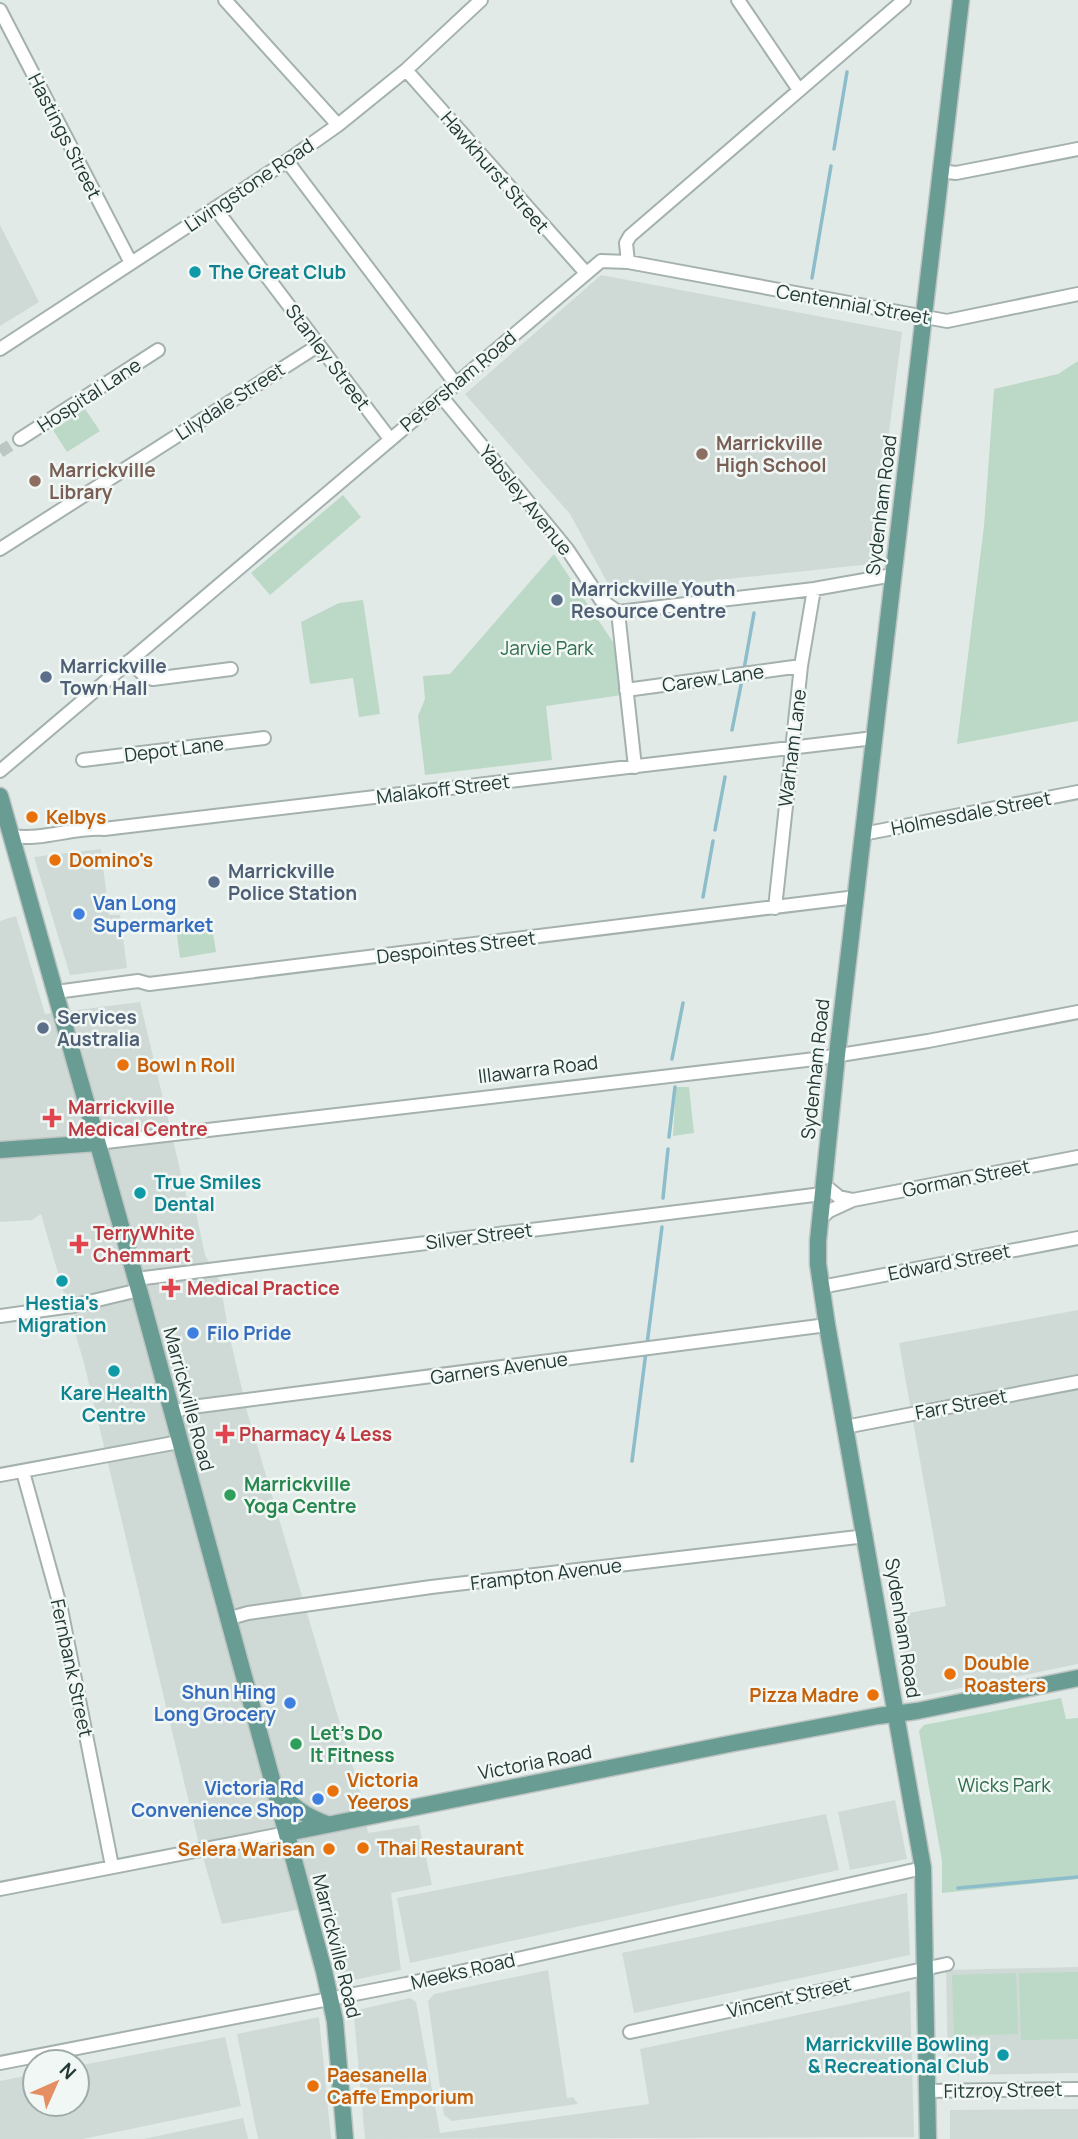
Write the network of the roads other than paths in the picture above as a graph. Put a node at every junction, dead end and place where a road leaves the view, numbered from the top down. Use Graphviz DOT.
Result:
graph roads {
  1 [pos="225,0"];
  2 [pos="481,0"];
  3 [pos="738,0"];
  4 [pos="904,0"];
  5 [pos="961,0"];
  6 [pos="0,10"];
  7 [pos="406,70"];
  8 [pos="799,90"];
  9 [pos="338,125"];
  10 [pos="1078,149"];
  11 [pos="287,161"];
  12 [pos="940,171"];
  13 [pos="215,208"];
  14 [pos="628,262"];
  15 [pos="131,263"];
  16 [pos="586,273"];
  17 [pos="1078,294"];
  18 [pos="924,318"];
  19 [pos="319,345"];
  20 [pos="0,349"];
  21 [pos="158,350"];
  22 [pos="455,383"];
  23 [pos="441,396"];
  24 [pos="20,439"];
  25 [pos="390,439"];
  26 [pos="0,549"];
  27 [pos="893,575"];
  28 [pos="814,589"];
  29 [pos="618,612"];
  30 [pos="130,661"];
  31 [pos="801,666"];
  32 [pos="231,669"];
  33 [pos="626,690"];
  34 [pos="264,738"];
  35 [pos="874,738"];
  36 [pos="793,748"];
  37 [pos="83,761"];
  38 [pos="635,767"];
  39 [pos="0,772"];
  40 [pos="1078,792"];
  41 [pos="0,796"];
  42 [pos="863,834"];
  43 [pos="12,836"];
  44 [pos="856,897"];
  45 [pos="775,908"];
  46 [pos="56,992"];
  47 [pos="1078,1012"];
  48 [pos="837,1055"];
  49 [pos="97,1143"];
  50 [pos="0,1150"];
  51 [pos="1078,1157"];
  52 [pos="823,1189"];
  53 [pos="853,1200"];
  54 [pos="820,1219"];
  55 [pos="1078,1238"];
  56 [pos="137,1285"];
  57 [pos="821,1287"];
  58 [pos="0,1316"];
  59 [pos="827,1325"];
  60 [pos="1078,1382"];
  61 [pos="171,1412"];
  62 [pos="845,1427"];
  63 [pos="179,1442"];
  64 [pos="23,1472"];
  65 [pos="0,1475"];
  66 [pos="866,1536"];
  67 [pos="227,1619"];
  68 [pos="1078,1678"];
  69 [pos="896,1714"];
  70 [pos="270,1772"];
  71 [pos="327,1824"];
  72 [pos="287,1833"];
  73 [pos="112,1866"];
  74 [pos="923,1868"];
  75 [pos="0,1889"];
  76 [pos="947,1964"];
  77 [pos="925,1967"];
  78 [pos="330,1998"];
  79 [pos="630,2032"];
  80 [pos="0,2063"];
  81 [pos="1078,2090"];
  82 [pos="927,2091"];
  83 [pos="345,2139"];
  84 [pos="928,2139"];
  1 -- 9 [label="street"];
  2 -- 7 [label="street, Livingstone Road"];
  3 -- 8 [label="street"];
  4 -- 8 [label="street"];
  5 -- 12 [label="main road, Sydenham Road"];
  6 -- 15 [label="street, Hastings Street"];
  7 -- 9 [label="street, Livingstone Road"];
  7 -- 16 [label="street, Hawkhurst Street"];
  8 -- 14 [label="street"];
  9 -- 11 [label="street, Livingstone Road"];
  10 -- 12 [label="street"];
  11 -- 13 [label="street, Livingstone Road"];
  11 -- 22 [label="street"];
  12 -- 18 [label="main road, Sydenham Road"];
  13 -- 15 [label="street, Livingstone Road"];
  13 -- 19 [label="street, Stanley Street"];
  14 -- 16 [label="street, Petersham Road"];
  14 -- 18 [label="street, Centennial Street"];
  15 -- 20 [label="street, Livingstone Road"];
  16 -- 22 [label="street, Petersham Road"];
  17 -- 18 [label="street, Centennial Street"];
  18 -- 27 [label="main road, Sydenham Road"];
  19 -- 25 [label="street, Stanley Street"];
  19 -- 26 [label="street, Lilydale Street"];
  21 -- 24 [label="street, Hospital Lane"];
  22 -- 23 [label="street, Petersham Road"];
  23 -- 25 [label="street, Petersham Road"];
  23 -- 29 [label="street, Yabsley Avenue"];
  25 -- 30 [label="street, Petersham Road"];
  27 -- 28 [label="street"];
  27 -- 35 [label="main road, Sydenham Road"];
  28 -- 29 [label="street"];
  28 -- 31 [label="street, Warham Lane"];
  29 -- 33 [label="street"];
  30 -- 32 [label="street"];
  30 -- 39 [label="street, Petersham Road"];
  31 -- 33 [label="street, Carew Lane"];
  31 -- 36 [label="street, Warham Lane"];
  33 -- 38 [label="street"];
  34 -- 37 [label="street, Depot Lane"];
  35 -- 36 [label="street, Malakoff Street"];
  35 -- 42 [label="main road, Sydenham Road"];
  36 -- 38 [label="street, Malakoff Street"];
  36 -- 45 [label="street, Warham Lane"];
  38 -- 43 [label="street, Malakoff Street"];
  40 -- 42 [label="street, Holmesdale Street"];
  41 -- 43 [label="main road, Marrickville Road"];
  42 -- 44 [label="main road, Sydenham Road"];
  43 -- 46 [label="main road, Marrickville Road"];
  44 -- 45 [label="street, Despointes Street"];
  44 -- 48 [label="main road, Sydenham Road"];
  45 -- 46 [label="street, Despointes Street"];
  46 -- 49 [label="main road, Marrickville Road"];
  47 -- 48 [label="street, Illawarra Road"];
  48 -- 49 [label="street, Illawarra Road"];
  48 -- 52 [label="main road, Sydenham Road"];
  49 -- 50 [label="main road, Illawarra Road"];
  49 -- 56 [label="main road, Marrickville Road"];
  51 -- 53 [label="street, Gorman Street"];
  52 -- 53 [label="street"];
  52 -- 54 [label="main road, Sydenham Road"];
  52 -- 56 [label="street, Silver Street"];
  53 -- 54 [label="street, Gorman Street"];
  54 -- 57 [label="main road, Sydenham Road"];
  55 -- 57 [label="street, Edward Street"];
  56 -- 58 [label="street, Silver Street"];
  56 -- 61 [label="main road, Marrickville Road"];
  57 -- 59 [label="main road, Sydenham Road"];
  59 -- 61 [label="street, Garners Avenue"];
  59 -- 62 [label="main road, Sydenham Road"];
  60 -- 62 [label="street, Farr Street"];
  61 -- 63 [label="main road, Marrickville Road"];
  62 -- 66 [label="main road, Sydenham Road"];
  63 -- 64 [label="street"];
  63 -- 67 [label="main road, Marrickville Road"];
  64 -- 65 [label="street"];
  64 -- 73 [label="street, Fernbank Street"];
  66 -- 67 [label="street, Frampton Avenue"];
  66 -- 69 [label="main road, Sydenham Road"];
  67 -- 70 [label="main road, Marrickville Road"];
  68 -- 69 [label="main road, Victoria Road"];
  69 -- 71 [label="main road, Victoria Road"];
  69 -- 74 [label="main road, Sydenham Road"];
  70 -- 71 [label="main road"];
  70 -- 72 [label="main road, Marrickville Road"];
  71 -- 72 [label="main road, Victoria Road"];
  72 -- 73 [label="street, Victoria Road"];
  72 -- 78 [label="main road, Marrickville Road"];
  73 -- 75 [label="street, Victoria Road"];
  74 -- 77 [label="main road, Sydenham Road"];
  74 -- 78 [label="street, Meeks Road"];
  76 -- 77 [label="street, Vincent Street"];
  77 -- 79 [label="street, Vincent Street"];
  77 -- 82 [label="main road, Sydenham Road"];
  78 -- 80 [label="street, Meeks Road"];
  78 -- 83 [label="main road, Marrickville Road"];
  81 -- 82 [label="street, Fitzroy Street"];
  82 -- 84 [label="main road, Sydenham Road"];
}
